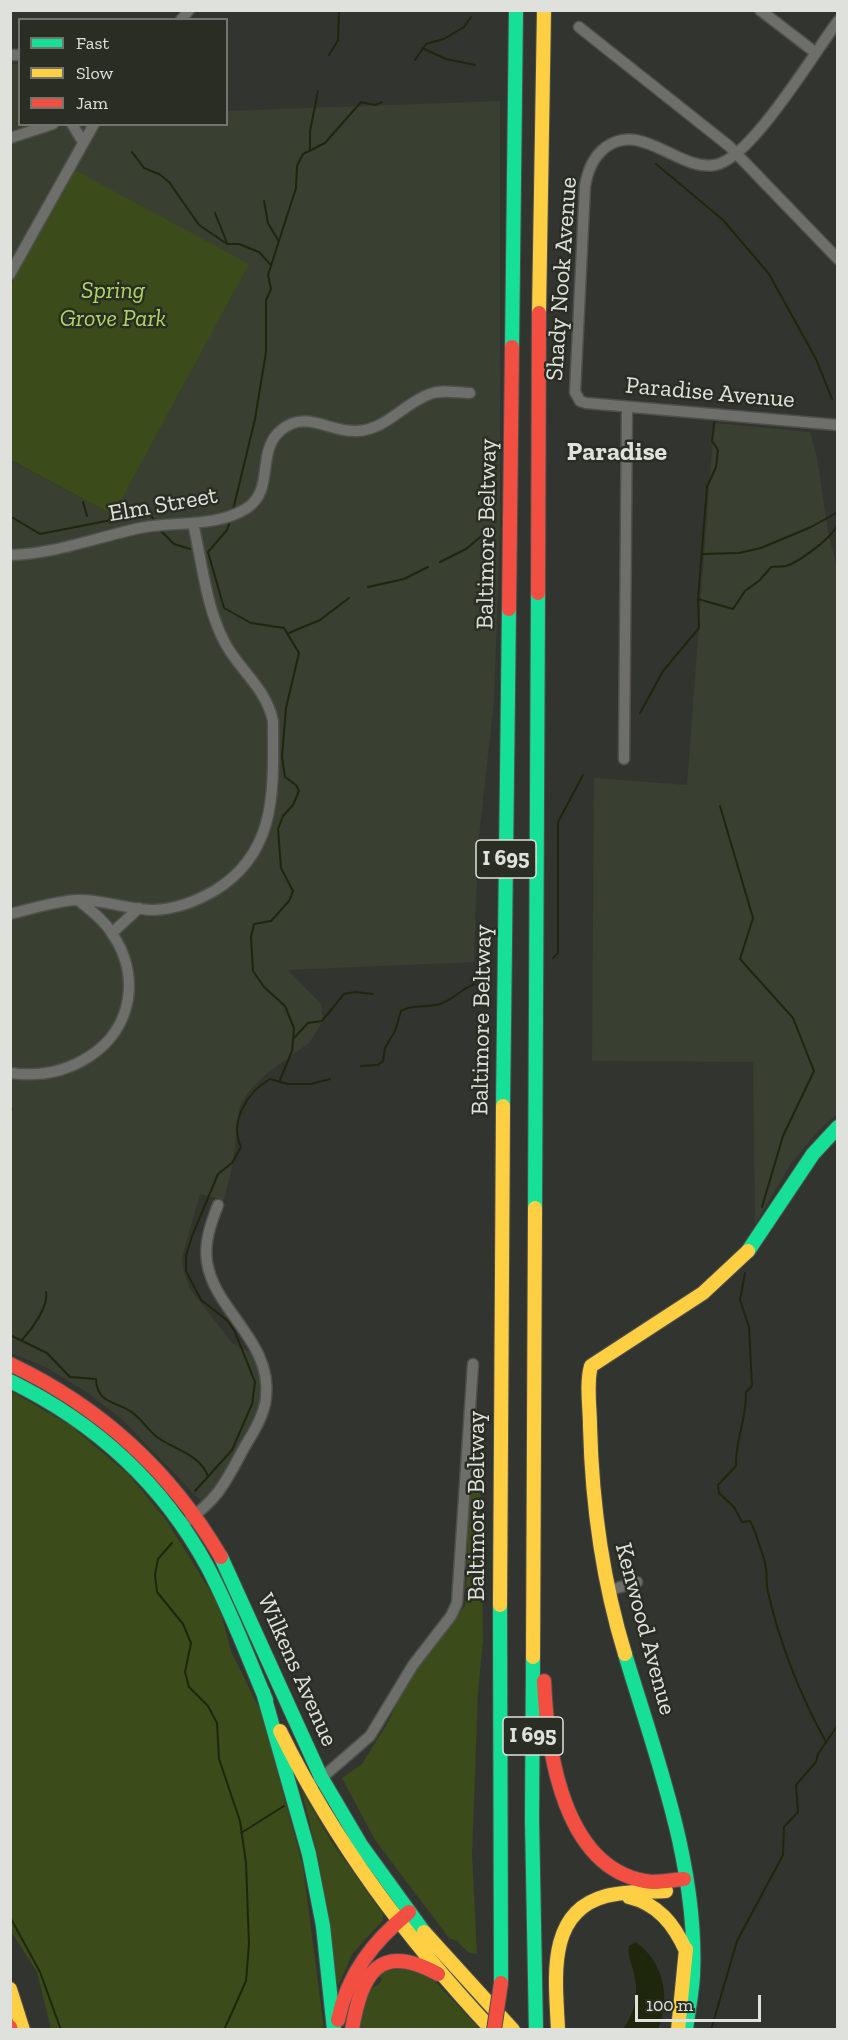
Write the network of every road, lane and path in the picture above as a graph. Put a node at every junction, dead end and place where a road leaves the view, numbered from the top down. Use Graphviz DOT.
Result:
graph roads {
  1 [pos="514,10"];
  2 [pos="544,10"];
  3 [pos="555,10"];
  4 [pos="760,10"];
  5 [pos="579,27"];
  6 [pos="836,28"];
  7 [pos="816,52"];
  8 [pos="542,73"];
  9 [pos="47,126"];
  10 [pos="73,126"];
  11 [pos="93,126"];
  12 [pos="10,138"];
  13 [pos="83,142"];
  14 [pos="736,154"];
  15 [pos="837,259"];
  16 [pos="10,274"];
  17 [pos="470,393"];
  18 [pos="580,401"];
  19 [pos="627,407"];
  20 [pos="837,425"];
  21 [pos="193,523"];
  22 [pos="10,555"];
  23 [pos="624,759"];
  24 [pos="78,900"];
  25 [pos="140,908"];
  26 [pos="10,914"];
  27 [pos="112,933"];
  28 [pos="10,1072"];
  29 [pos="837,1127"];
  30 [pos="218,1204"];
  31 [pos="10,1364"];
  32 [pos="474,1364"];
  33 [pos="10,1381"];
  34 [pos="533,1477"];
  35 [pos="195,1516"];
  36 [pos="182,1525"];
  37 [pos="637,1582"];
  38 [pos="607,1591"];
  39 [pos="262,1692"];
  40 [pos="322,1778"];
  41 [pos="309,1787"];
  42 [pos="685,1884"];
  43 [pos="616,1895"];
  44 [pos="413,1917"];
  45 [pos="400,1927"];
  46 [pos="686,1951"];
  47 [pos="438,1974"];
  48 [pos="501,1983"];
  49 [pos="10,1989"];
  50 [pos="536,2023"];
  51 [pos="23,2030"];
  52 [pos="336,2030"];
  53 [pos="350,2030"];
  54 [pos="493,2030"];
  55 [pos="502,2030"];
  56 [pos="513,2030"];
  57 [pos="558,2030"];
  58 [pos="678,2030"];
  59 [pos="686,2030"];
  1 -- 48 [label="main road, Baltimore Beltway / I 695"];
  2 -- 8 [label="main road, Baltimore Beltway / I 695"];
  3 -- 8 [label="main road"];
  4 -- 7 [label="street"];
  5 -- 14 [label="street"];
  6 -- 7 [label="street, Shady Nook Avenue"];
  7 -- 14 [label="street, Shady Nook Avenue"];
  8 -- 34 [label="main road, Baltimore Beltway / I 695"];
  9 -- 12 [label="street"];
  10 -- 13 [label="street"];
  11 -- 13 [label="street"];
  13 -- 16 [label="street"];
  14 -- 15 [label="street"];
  14 -- 18 [label="street, Shady Nook Avenue"];
  17 -- 21 [label="street, Elm Street"];
  18 -- 19 [label="street, Paradise Avenue"];
  19 -- 20 [label="street, Paradise Avenue"];
  19 -- 23 [label="street"];
  21 -- 22 [label="street, Elm Street"];
  21 -- 25 [label="street"];
  24 -- 25 [label="street"];
  24 -- 26 [label="street"];
  24 -- 27 [label="street"];
  25 -- 27 [label="street"];
  27 -- 28 [label="street"];
  29 -- 38 [label="main road, Kenwood Avenue"];
  30 -- 35 [label="street"];
  31 -- 35 [label="main road, Wilkens Avenue"];
  32 -- 40 [label="street"];
  33 -- 36 [label="main road, Wilkens Avenue"];
  34 -- 42 [label="main road"];
  34 -- 50 [label="main road, Baltimore Beltway / I 695"];
  35 -- 36 [label="street"];
  35 -- 40 [label="main road, Wilkens Avenue"];
  36 -- 39 [label="main road, Wilkens Avenue"];
  37 -- 38 [label="street"];
  38 -- 42 [label="main road, Kenwood Avenue"];
  39 -- 41 [label="main road, Wilkens Avenue"];
  39 -- 52 [label="main road"];
  40 -- 41 [label="street"];
  40 -- 44 [label="main road, Wilkens Avenue"];
  41 -- 45 [label="main road, Wilkens Avenue"];
  42 -- 43 [label="main road"];
  42 -- 46 [label="main road, Kenwood Avenue"];
  42 -- 59 [label="main road, Kenwood Avenue"];
  43 -- 46 [label="main road"];
  43 -- 57 [label="main road"];
  44 -- 45 [label="main road"];
  44 -- 56 [label="main road, Wilkens Avenue"];
  45 -- 47 [label="main road, Wilkens Avenue"];
  45 -- 52 [label="main road"];
  45 -- 53 [label="main road"];
  46 -- 58 [label="main road, Kenwood Avenue"];
  47 -- 53 [label="main road"];
  47 -- 54 [label="main road, Wilkens Avenue"];
  48 -- 54 [label="main road, bridge"];
  48 -- 55 [label="main road, Baltimore Beltway / I 695, bridge"];
  49 -- 51 [label="main road"];
}
